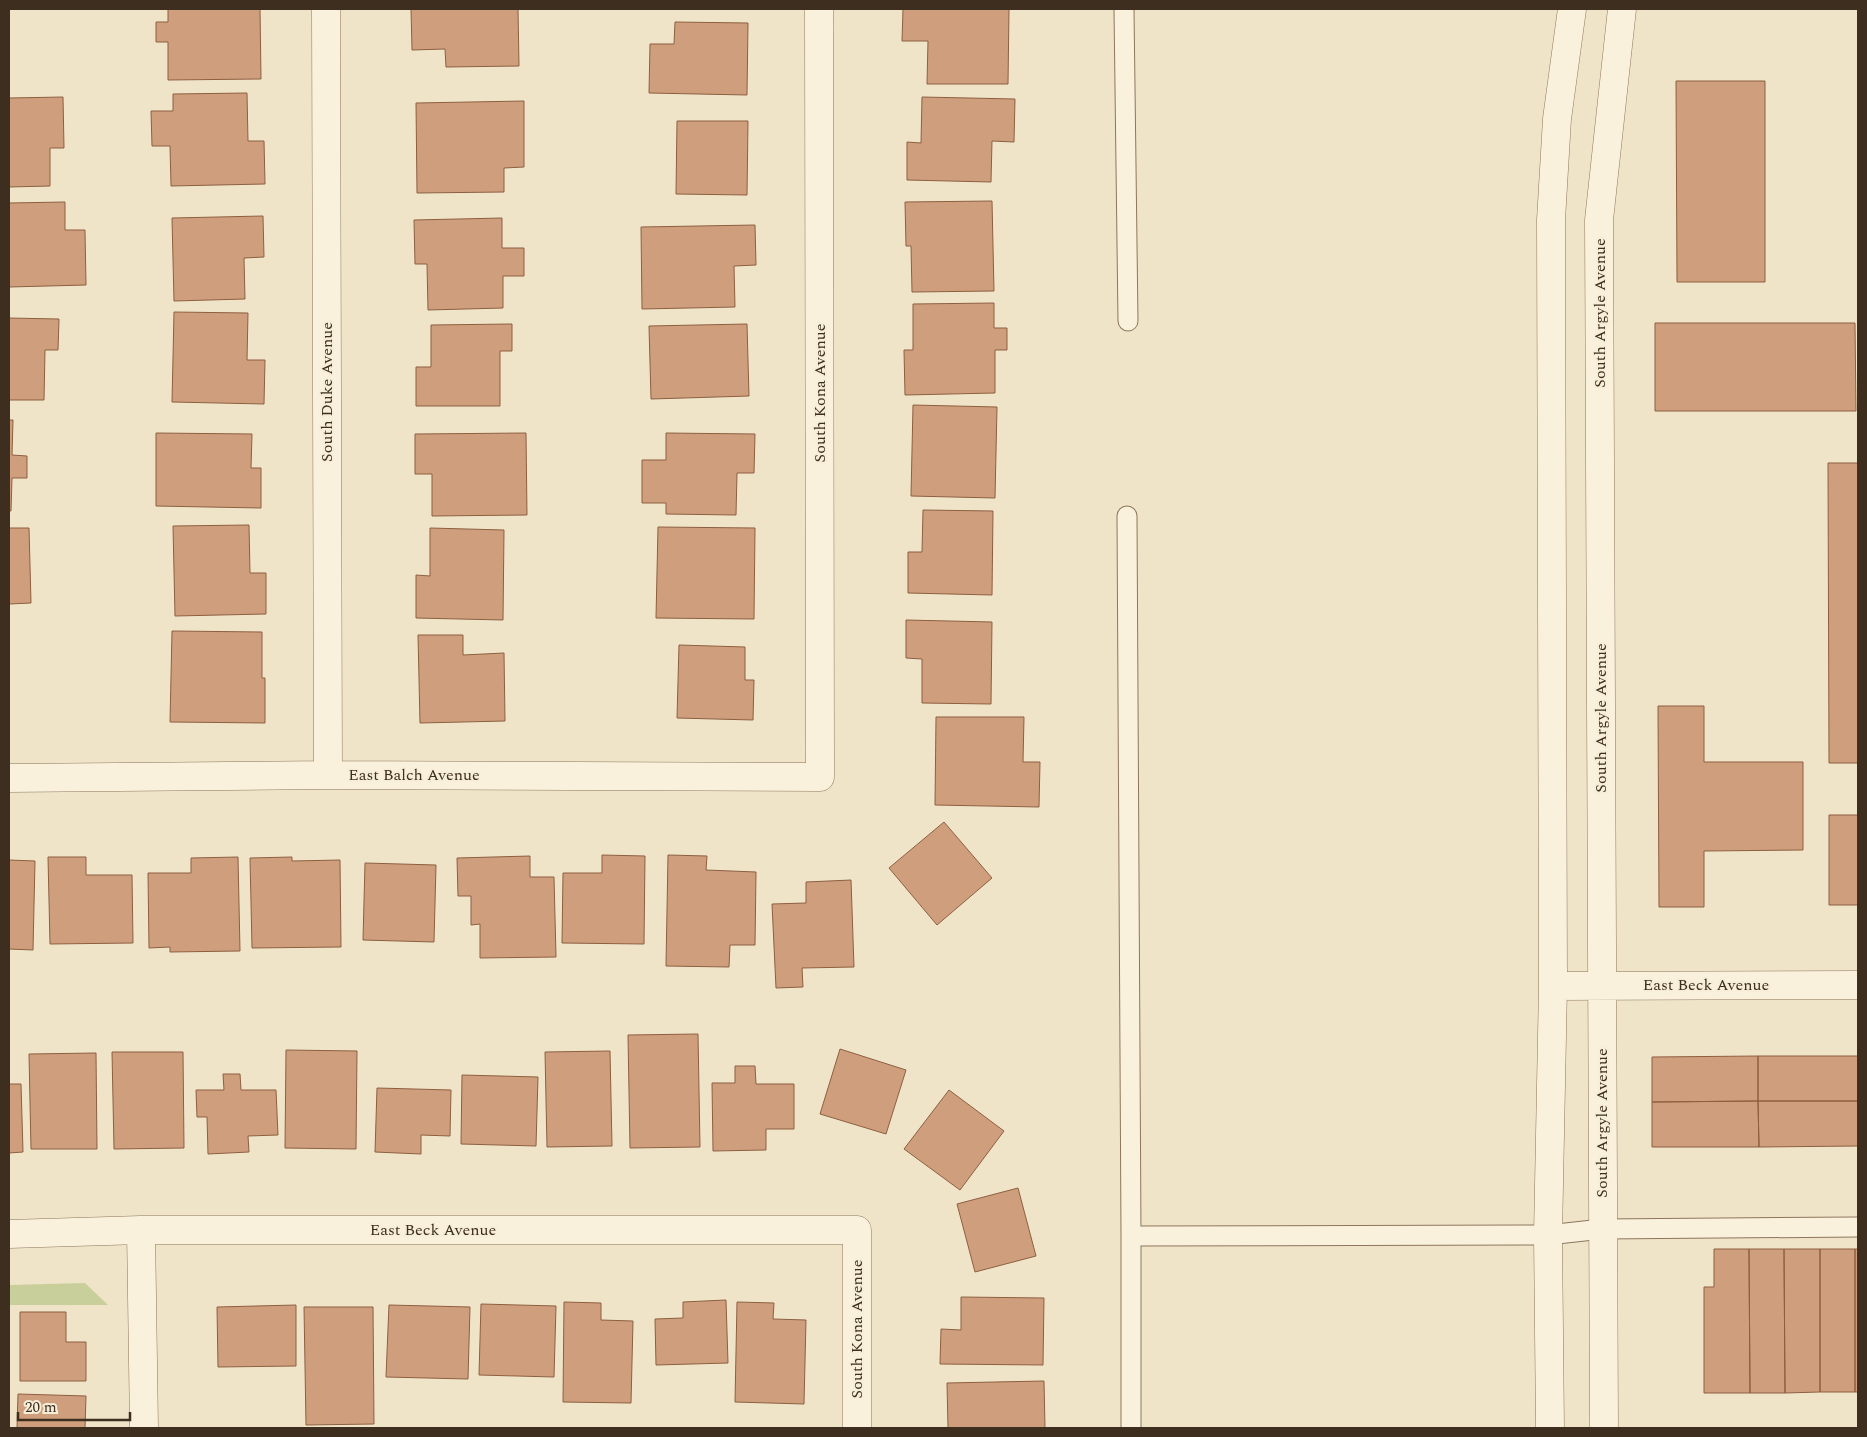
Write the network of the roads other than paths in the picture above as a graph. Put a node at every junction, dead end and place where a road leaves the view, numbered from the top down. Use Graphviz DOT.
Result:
graph roads {
  1 [pos="326,9"];
  2 [pos="819,9"];
  3 [pos="1124,9"];
  4 [pos="1572,9"];
  5 [pos="1622,9"];
  6 [pos="1128,321"];
  7 [pos="1127,516"];
  8 [pos="328,775"];
  9 [pos="820,776"];
  10 [pos="9,778"];
  11 [pos="1602,985"];
  12 [pos="1858,985"];
  13 [pos="1553,986"];
  14 [pos="1858,1226"];
  15 [pos="1602,1229"];
  16 [pos="142,1230"];
  17 [pos="857,1230"];
  18 [pos="9,1234"];
  19 [pos="1548,1235"];
  20 [pos="1131,1236"];
  21 [pos="144,1428"];
  22 [pos="857,1428"];
  23 [pos="1131,1428"];
  24 [pos="1550,1428"];
  25 [pos="1604,1428"];
  1 -- 8 [label="street, South Duke Avenue"];
  2 -- 9 [label="street, South Kona Avenue"];
  3 -- 6 [label="lane"];
  4 -- 13 [label="street"];
  5 -- 11 [label="street, South Argyle Avenue"];
  7 -- 20 [label="lane"];
  8 -- 9 [label="street, East Balch Avenue"];
  8 -- 10 [label="street, East Balch Avenue"];
  11 -- 12 [label="street, East Beck Avenue"];
  11 -- 13 [label="street, East Beck Avenue"];
  11 -- 15 [label="street, South Argyle Avenue"];
  13 -- 19 [label="street"];
  14 -- 15 [label="lane"];
  15 -- 19 [label="lane"];
  15 -- 25 [label="street, South Argyle Avenue"];
  16 -- 17 [label="street, East Beck Avenue"];
  16 -- 18 [label="street, East Beck Avenue"];
  16 -- 21 [label="street"];
  17 -- 22 [label="street, South Kona Avenue"];
  19 -- 20 [label="lane"];
  19 -- 24 [label="street"];
  20 -- 23 [label="lane"];
}
